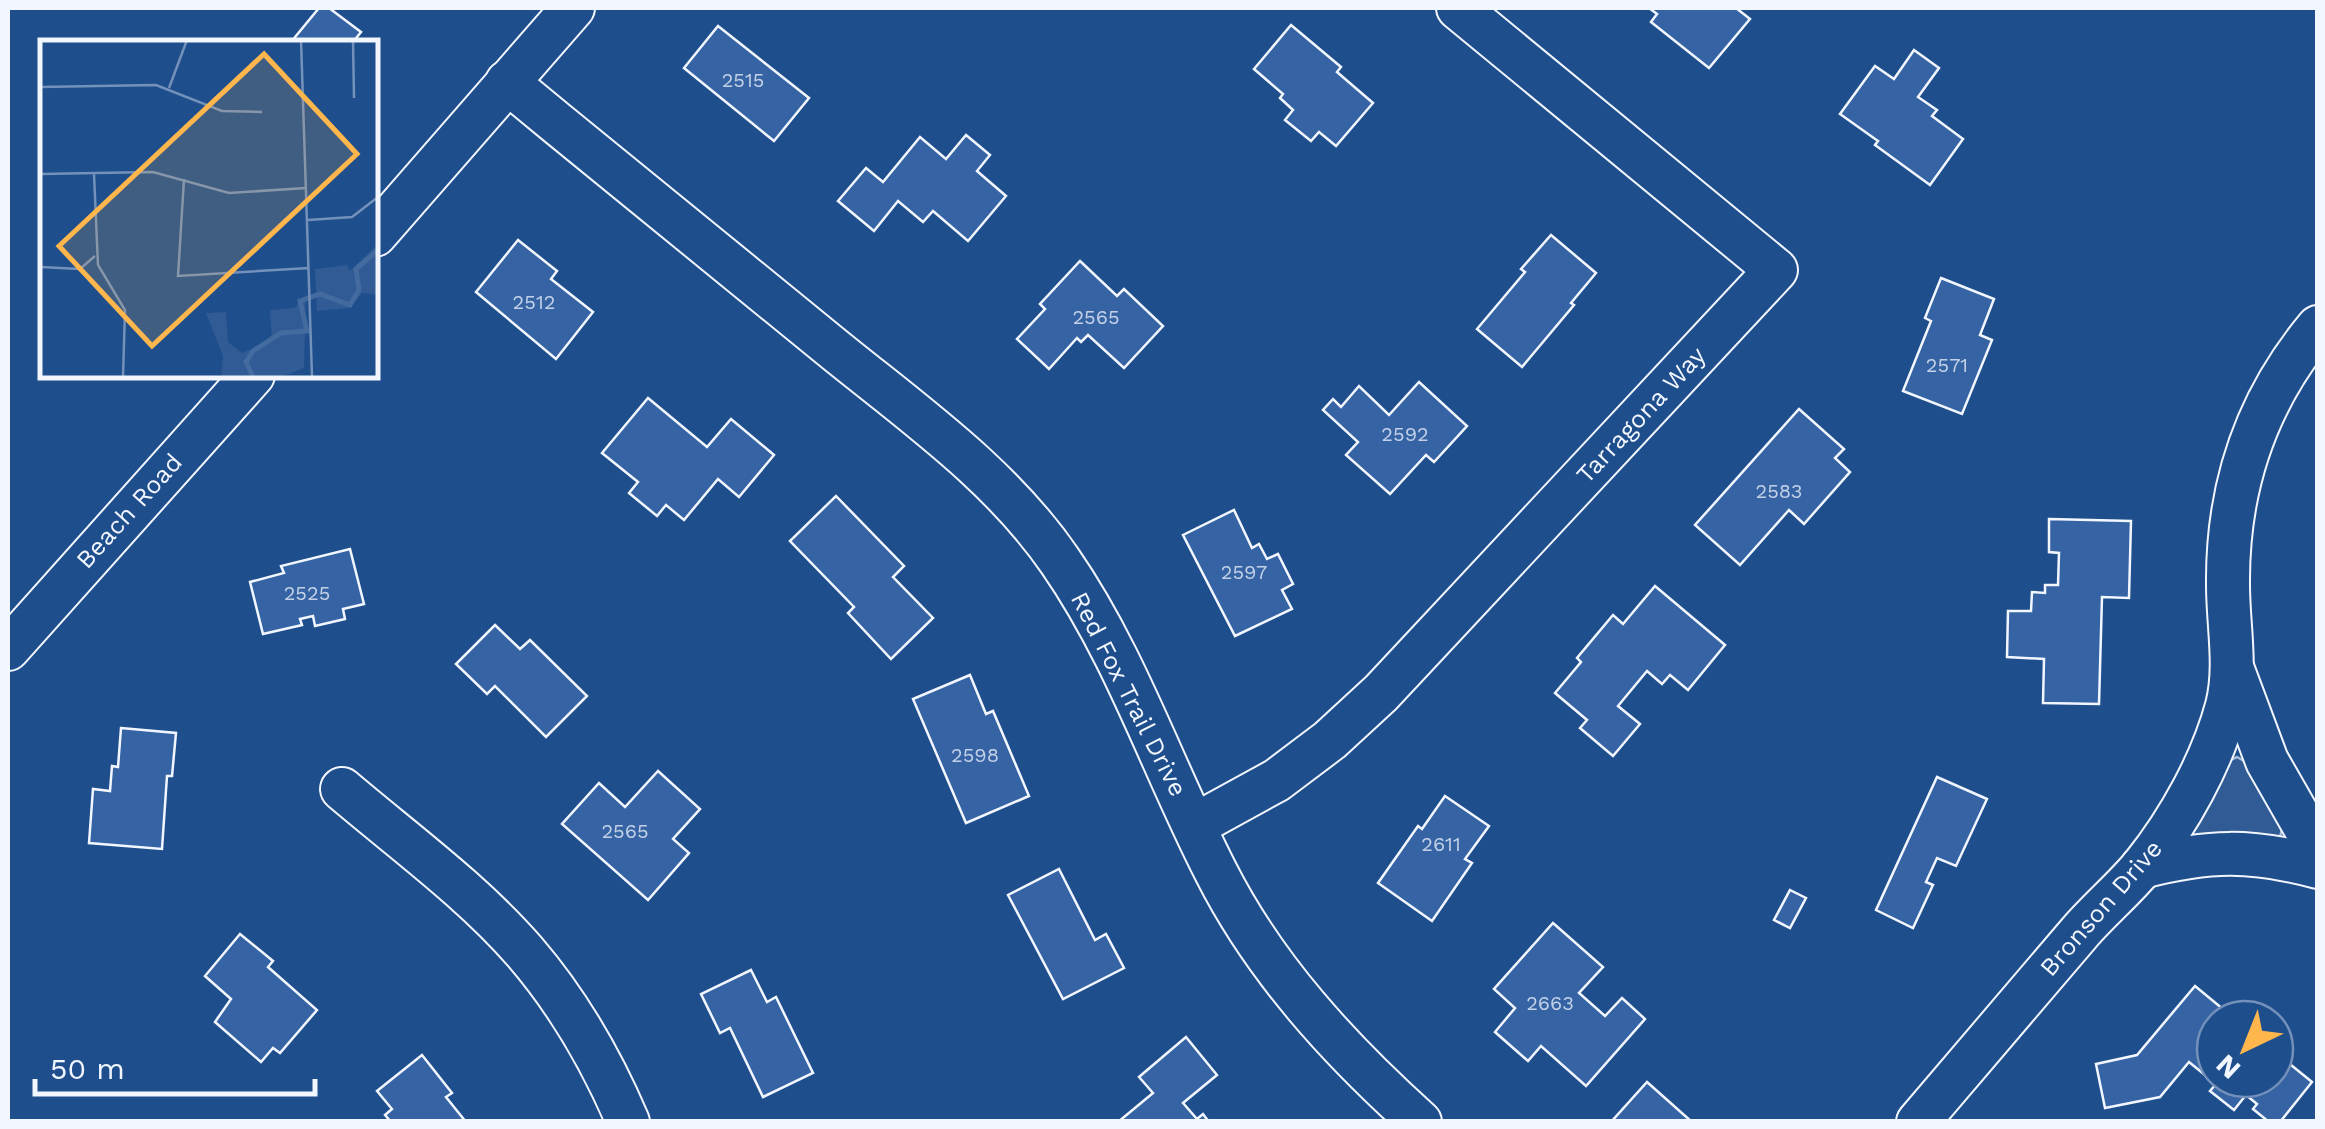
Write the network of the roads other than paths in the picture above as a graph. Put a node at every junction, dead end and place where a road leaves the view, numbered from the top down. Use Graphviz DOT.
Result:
graph roads {
  1 [pos="572,8"];
  2 [pos="1458,8"];
  3 [pos="507,82"];
  4 [pos="378,232"];
  5 [pos="2318,327"];
  6 [pos="251,378"];
  7 [pos="8,649"];
  8 [pos="2232,669"];
  9 [pos="342,789"];
  10 [pos="1195,826"];
  11 [pos="2318,850"];
  12 [pos="2142,867"];
  13 [pos="2318,867"];
  14 [pos="628,1122"];
  15 [pos="1420,1122"];
  16 [pos="1918,1122"];
  1 -- 3 [label="street"];
  2 -- 10 [label="street, Tarragona Way"];
  3 -- 4 [label="street"];
  3 -- 10 [label="street, Red Fox Trail Drive"];
  5 -- 8 [label="street, Bronson Drive"];
  6 -- 7 [label="street, Beach Road"];
  8 -- 11 [label="street"];
  8 -- 12 [label="street, Bronson Drive"];
  9 -- 14 [label="street"];
  10 -- 15 [label="street, Red Fox Trail Drive"];
  12 -- 13 [label="street"];
  12 -- 16 [label="street, Bronson Drive"];
}
